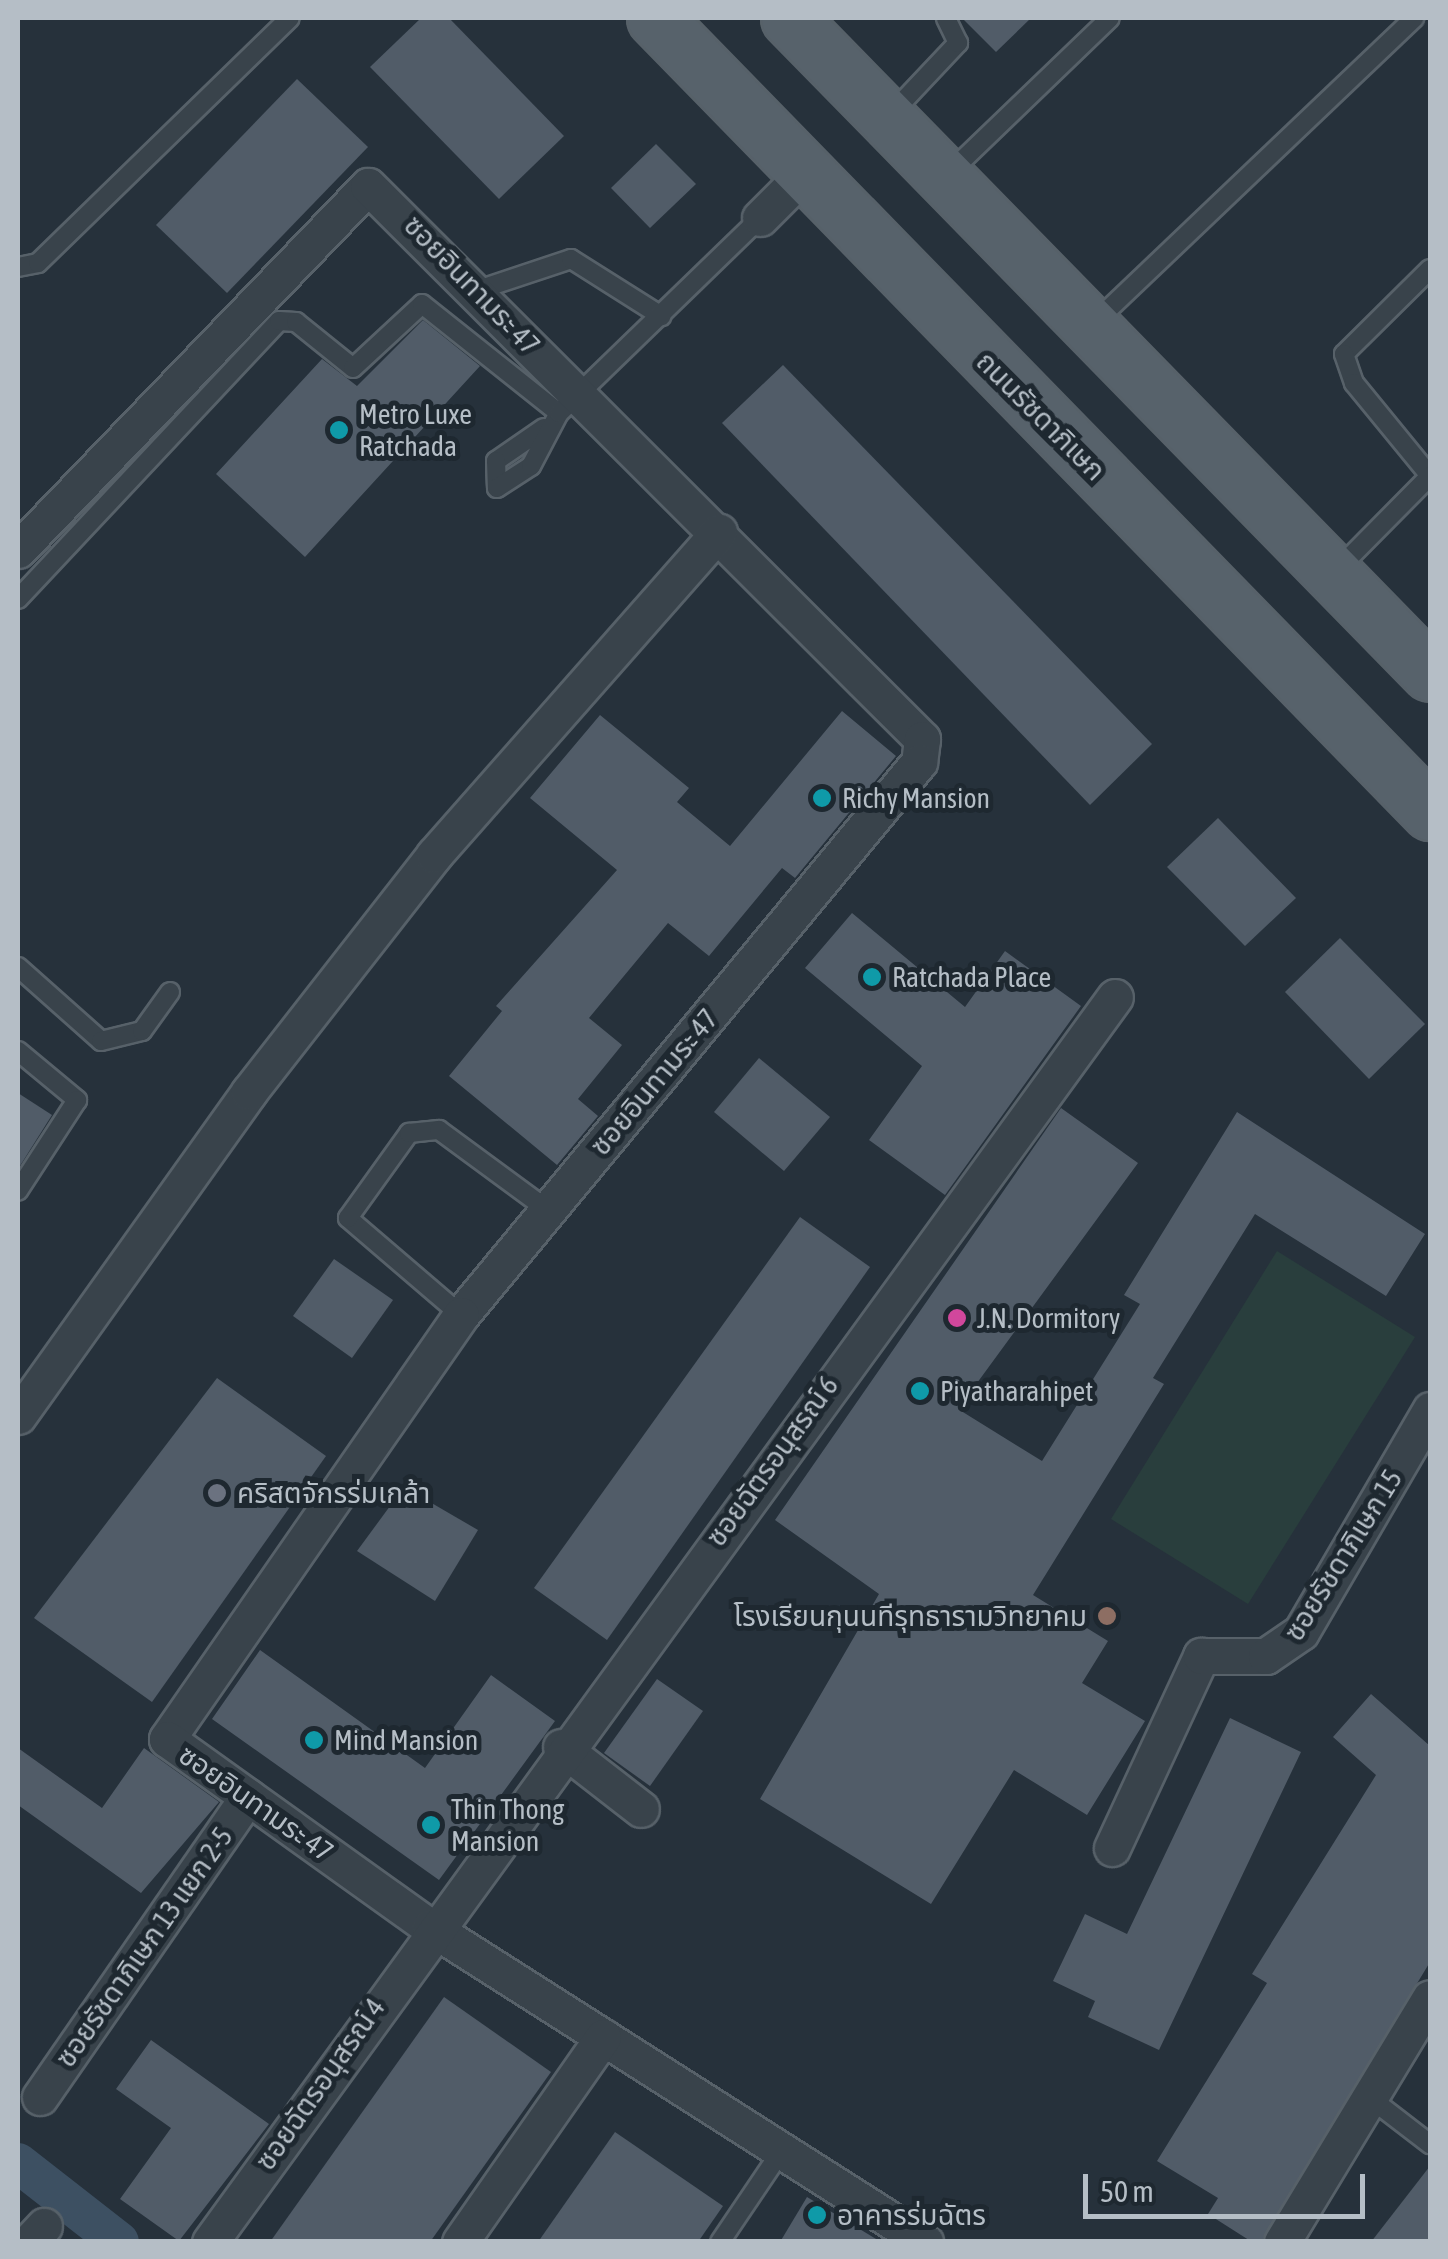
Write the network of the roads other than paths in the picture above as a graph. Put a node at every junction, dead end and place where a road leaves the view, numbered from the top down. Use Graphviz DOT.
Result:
graph roads {
  1 [pos="290,18"];
  2 [pos="655,18"];
  3 [pos="789,18"];
  4 [pos="946,18"];
  5 [pos="1110,18"];
  6 [pos="1414,18"];
  7 [pos="887,118"];
  8 [pos="805,173"];
  9 [pos="946,177"];
  10 [pos="760,218"];
  11 [pos="18,267"];
  12 [pos="1430,269"];
  13 [pos="475,291"];
  14 [pos="661,316"];
  15 [pos="1091,326"];
  16 [pos="570,404"];
  17 [pos="544,428"];
  18 [pos="1430,476"];
  19 [pos="719,532"];
  20 [pos="18,550"];
  21 [pos="1333,574"];
  22 [pos="18,599"];
  23 [pos="1430,673"];
  24 [pos="1430,812"];
  25 [pos="18,967"];
  26 [pos="170,992"];
  27 [pos="1115,997"];
  28 [pos="18,1051"];
  29 [pos="18,1190"];
  30 [pos="548,1210"];
  31 [pos="461,1315"];
  32 [pos="1430,1410"];
  33 [pos="18,1416"];
  34 [pos="561,1747"];
  35 [pos="248,1797"];
  36 [pos="641,1808"];
  37 [pos="1112,1848"];
  38 [pos="430,1927"];
  39 [pos="1430,1998"];
  40 [pos="603,2037"];
  41 [pos="40,2097"];
  42 [pos="1370,2098"];
  43 [pos="1430,2144"];
  44 [pos="782,2150"];
  45 [pos="210,2242"];
  46 [pos="460,2242"];
  47 [pos="720,2242"];
  48 [pos="925,2242"];
  49 [pos="1282,2242"];
  1 -- 11 [label="lane"];
  2 -- 8 [label="main road, ถนนรัชดาภิเษก"];
  3 -- 7 [label="main road"];
  4 -- 7 [label="lane"];
  5 -- 9 [label="lane"];
  6 -- 15 [label="lane"];
  7 -- 9 [label="main road"];
  8 -- 10 [label="street"];
  8 -- 24 [label="main road, ถนนรัชดาภิเษก"];
  9 -- 15 [label="main road"];
  10 -- 14 [label="lane"];
  12 -- 18 [label="lane"];
  13 -- 14 [label="lane"];
  13 -- 16 [label="street, ซอยอินทามระ 47"];
  13 -- 20 [label="street, ซอยอินทามระ 47"];
  14 -- 16 [label="lane"];
  15 -- 21 [label="main road"];
  16 -- 17 [label="lane"];
  16 -- 19 [label="street, ซอยอินทามระ 47"];
  16 -- 22 [label="lane"];
  18 -- 21 [label="lane"];
  19 -- 30 [label="street, ซอยอินทามระ 47"];
  19 -- 33 [label="street"];
  21 -- 23 [label="main road"];
  25 -- 26 [label="lane"];
  27 -- 34 [label="street, ซอยฉัตรอนุสรณ์ 6"];
  28 -- 29 [label="lane"];
  30 -- 31 [label="street, ซอยอินทามระ 47"];
  30 -- 31 [label="lane"];
  31 -- 35 [label="street, ซอยอินทามระ 47"];
  32 -- 37 [label="street, ซอยรัชดาภิเษก 15"];
  34 -- 36 [label="street"];
  34 -- 38 [label="street, ซอยฉัตรอนุสรณ์ 6"];
  35 -- 38 [label="street, ซอยอินทามระ 47"];
  35 -- 41 [label="street, ซอยรัชดาภิเษก 13 แยก 2-5"];
  38 -- 40 [label="street, ซอยอินทามระ 47"];
  38 -- 45 [label="street, ซอยฉัตรอนุสรณ์ 4"];
  39 -- 42 [label="street"];
  40 -- 44 [label="street, ซอยอินทามระ 47"];
  40 -- 46 [label="street"];
  42 -- 43 [label="lane"];
  42 -- 49 [label="street"];
  44 -- 47 [label="lane"];
  44 -- 48 [label="street, ซอยอินทามระ 47"];
}
